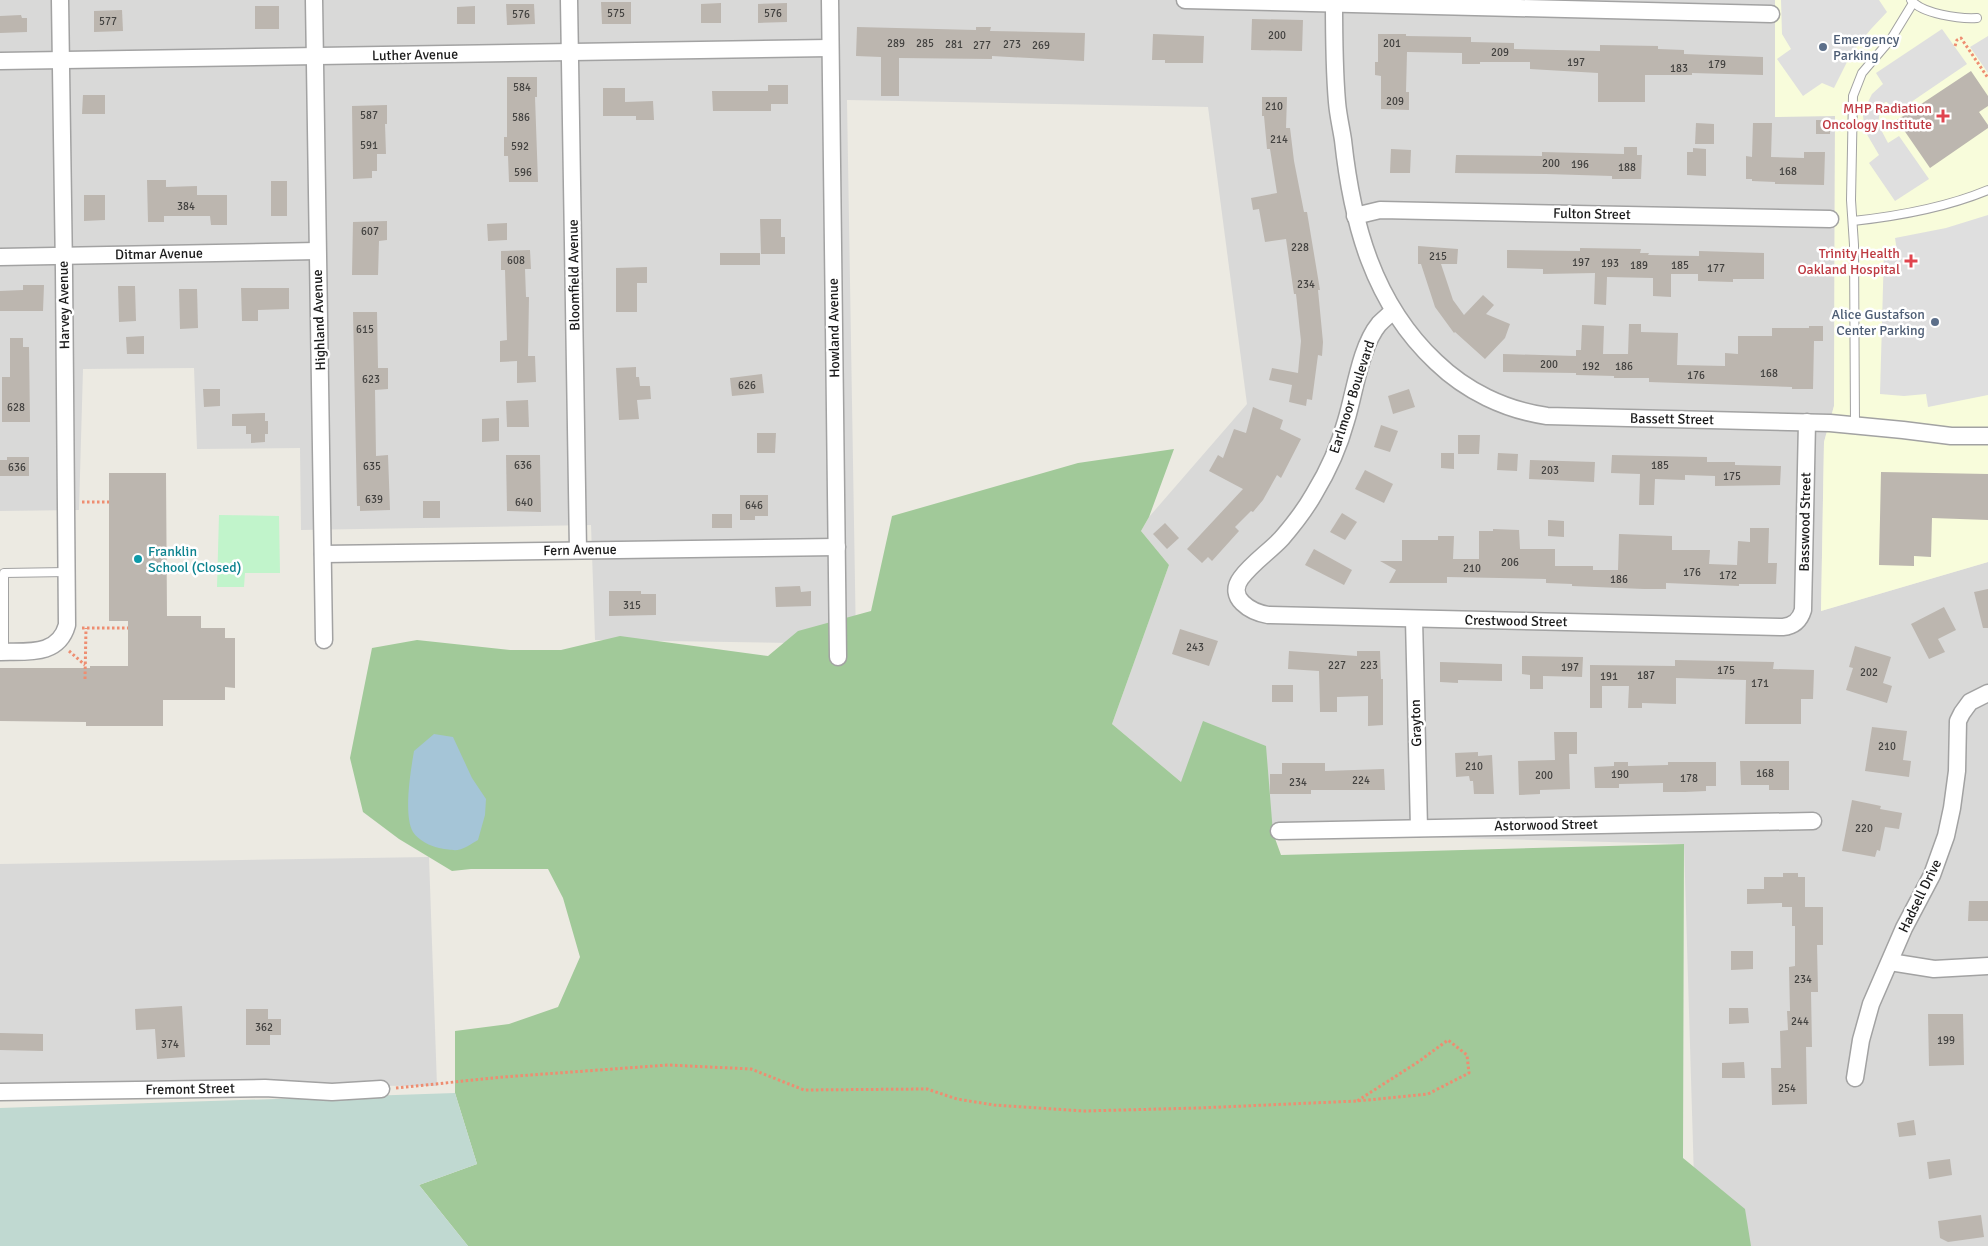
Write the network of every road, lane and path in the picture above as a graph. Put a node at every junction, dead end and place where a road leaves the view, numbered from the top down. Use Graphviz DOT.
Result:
graph roads {
  1 [pos="60,0"];
  2 [pos="314,0"];
  3 [pos="569,0"];
  4 [pos="830,0"];
  5 [pos="1185,0"];
  6 [pos="1334,2"];
  7 [pos="1912,2"];
  8 [pos="1771,14"];
  9 [pos="1977,18"];
  10 [pos="1955,46"];
  11 [pos="830,48"];
  12 [pos="570,52"];
  13 [pos="315,56"];
  14 [pos="60,60"];
  15 [pos="0,61"];
  16 [pos="1988,78"];
  17 [pos="1988,190"];
  18 [pos="1355,216"];
  19 [pos="1830,219"];
  20 [pos="1853,221"];
  21 [pos="317,252"];
  22 [pos="63,256"];
  23 [pos="0,257"];
  24 [pos="1393,311"];
  25 [pos="1807,422"];
  26 [pos="1855,425"];
  27 [pos="1988,436"];
  28 [pos="82,502"];
  29 [pos="109,502"];
  30 [pos="837,547"];
  31 [pos="578,550"];
  32 [pos="323,554"];
  33 [pos="67,572"];
  34 [pos="1239,598"];
  35 [pos="1414,619"];
  36 [pos="1798,620"];
  37 [pos="76,628"];
  38 [pos="86,628"];
  39 [pos="128,628"];
  40 [pos="1,631"];
  41 [pos="324,640"];
  42 [pos="67,648"];
  43 [pos="2,652"];
  44 [pos="838,657"];
  45 [pos="85,666"];
  46 [pos="85,679"];
  47 [pos="1988,693"];
  48 [pos="1813,821"];
  49 [pos="1419,828"];
  50 [pos="1279,831"];
  51 [pos="1890,962"];
  52 [pos="1988,966"];
  53 [pos="1855,1078"];
  54 [pos="381,1089"];
  55 [pos="0,1092"];
  56 [pos="1357,1101"];
  1 -- 14 [label="street, Harvey Avenue"];
  2 -- 13 [label="street, Highland Avenue"];
  3 -- 12 [label="street, Bloomfield Avenue"];
  4 -- 11 [label="street, Howland Avenue"];
  5 -- 6 [label="street"];
  6 -- 8 [label="street"];
  6 -- 18 [label="street"];
  7 -- 9 [label="lane"];
  7 -- 20 [label="lane"];
  10 -- 16 [label="path"];
  11 -- 12 [label="street, Luther Avenue"];
  11 -- 30 [label="street, Howland Avenue"];
  12 -- 13 [label="street, Luther Avenue"];
  12 -- 31 [label="street, Bloomfield Avenue"];
  13 -- 14 [label="street, Luther Avenue"];
  13 -- 21 [label="street, Highland Avenue"];
  14 -- 15 [label="street, Luther Avenue"];
  14 -- 22 [label="street, Harvey Avenue"];
  17 -- 20 [label="lane"];
  18 -- 19 [label="street, Fulton Street"];
  18 -- 24 [label="street"];
  20 -- 26 [label="lane"];
  21 -- 22 [label="street, Ditmar Avenue"];
  21 -- 32 [label="street, Highland Avenue"];
  22 -- 23 [label="street, Ditmar Avenue"];
  22 -- 33 [label="street, Harvey Avenue"];
  24 -- 25 [label="street, Bassett Street"];
  24 -- 34 [label="street, Earlmoor Boulevard"];
  25 -- 26 [label="street, Bassett Street"];
  25 -- 36 [label="street, Basswood Street"];
  26 -- 27 [label="street, Bassett Street"];
  28 -- 29 [label="path"];
  30 -- 31 [label="street, Fern Avenue"];
  30 -- 44 [label="street, Howland Avenue"];
  31 -- 32 [label="street, Fern Avenue"];
  32 -- 41 [label="street, Highland Avenue"];
  33 -- 40 [label="lane"];
  33 -- 43 [label="street, Harvey Avenue"];
  34 -- 35 [label="street, Crestwood Street"];
  35 -- 36 [label="street, Crestwood Street"];
  35 -- 49 [label="street, Grayton"];
  37 -- 38 [label="path"];
  38 -- 39 [label="path"];
  38 -- 45 [label="path"];
  40 -- 43 [label="lane"];
  42 -- 45 [label="path"];
  45 -- 46 [label="path"];
  47 -- 51 [label="street, Hadsell Drive"];
  48 -- 49 [label="street, Astorwood Street"];
  49 -- 50 [label="street, Astorwood Street"];
  51 -- 52 [label="street"];
  51 -- 53 [label="street, Hadsell Drive"];
  54 -- 55 [label="street, Fremont Street"];
  54 -- 56 [label="path"];
  56 -- 56 [label="path"];
}
